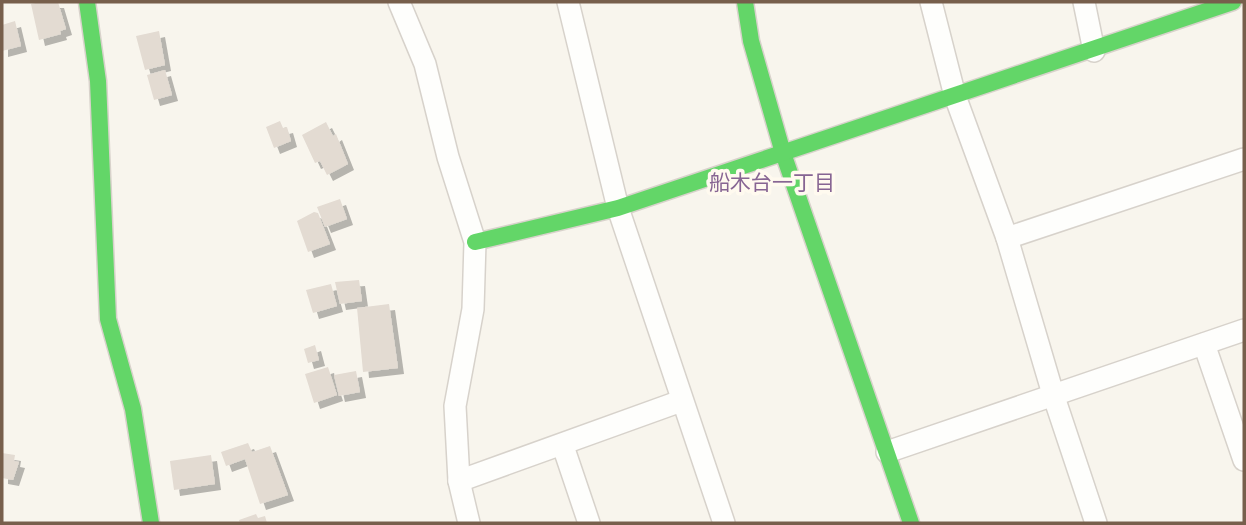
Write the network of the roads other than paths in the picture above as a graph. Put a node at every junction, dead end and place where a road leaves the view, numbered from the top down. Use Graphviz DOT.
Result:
graph roads {
  1 [pos="87,2"];
  2 [pos="399,2"];
  3 [pos="568,2"];
  4 [pos="745,2"];
  5 [pos="931,2"];
  6 [pos="1084,2"];
  7 [pos="1233,2"];
  8 [pos="1094,51"];
  9 [pos="955,96"];
  10 [pos="783,153"];
  11 [pos="1244,159"];
  12 [pos="618,208"];
  13 [pos="1007,238"];
  14 [pos="475,242"];
  15 [pos="1244,330"];
  16 [pos="1204,344"];
  17 [pos="1053,394"];
  18 [pos="681,401"];
  19 [pos="563,446"];
  20 [pos="887,452"];
  21 [pos="1244,460"];
  22 [pos="459,481"];
  23 [pos="151,523"];
  24 [pos="469,523"];
  25 [pos="590,523"];
  26 [pos="724,523"];
  27 [pos="911,523"];
  28 [pos="1096,523"];
  1 -- 23 [label="street"];
  2 -- 14 [label="street"];
  3 -- 12 [label="street"];
  4 -- 10 [label="street"];
  5 -- 9 [label="street"];
  6 -- 8 [label="street"];
  7 -- 8 [label="street"];
  8 -- 9 [label="street"];
  9 -- 10 [label="street"];
  9 -- 13 [label="street"];
  10 -- 12 [label="street"];
  10 -- 20 [label="street"];
  11 -- 13 [label="street"];
  12 -- 14 [label="street"];
  12 -- 18 [label="street"];
  13 -- 17 [label="street"];
  14 -- 22 [label="street"];
  15 -- 16 [label="street"];
  16 -- 17 [label="street"];
  16 -- 21 [label="street"];
  17 -- 20 [label="street"];
  17 -- 28 [label="street"];
  18 -- 19 [label="street"];
  18 -- 26 [label="street"];
  19 -- 22 [label="street"];
  19 -- 25 [label="street"];
  20 -- 27 [label="street"];
  22 -- 24 [label="street"];
}
